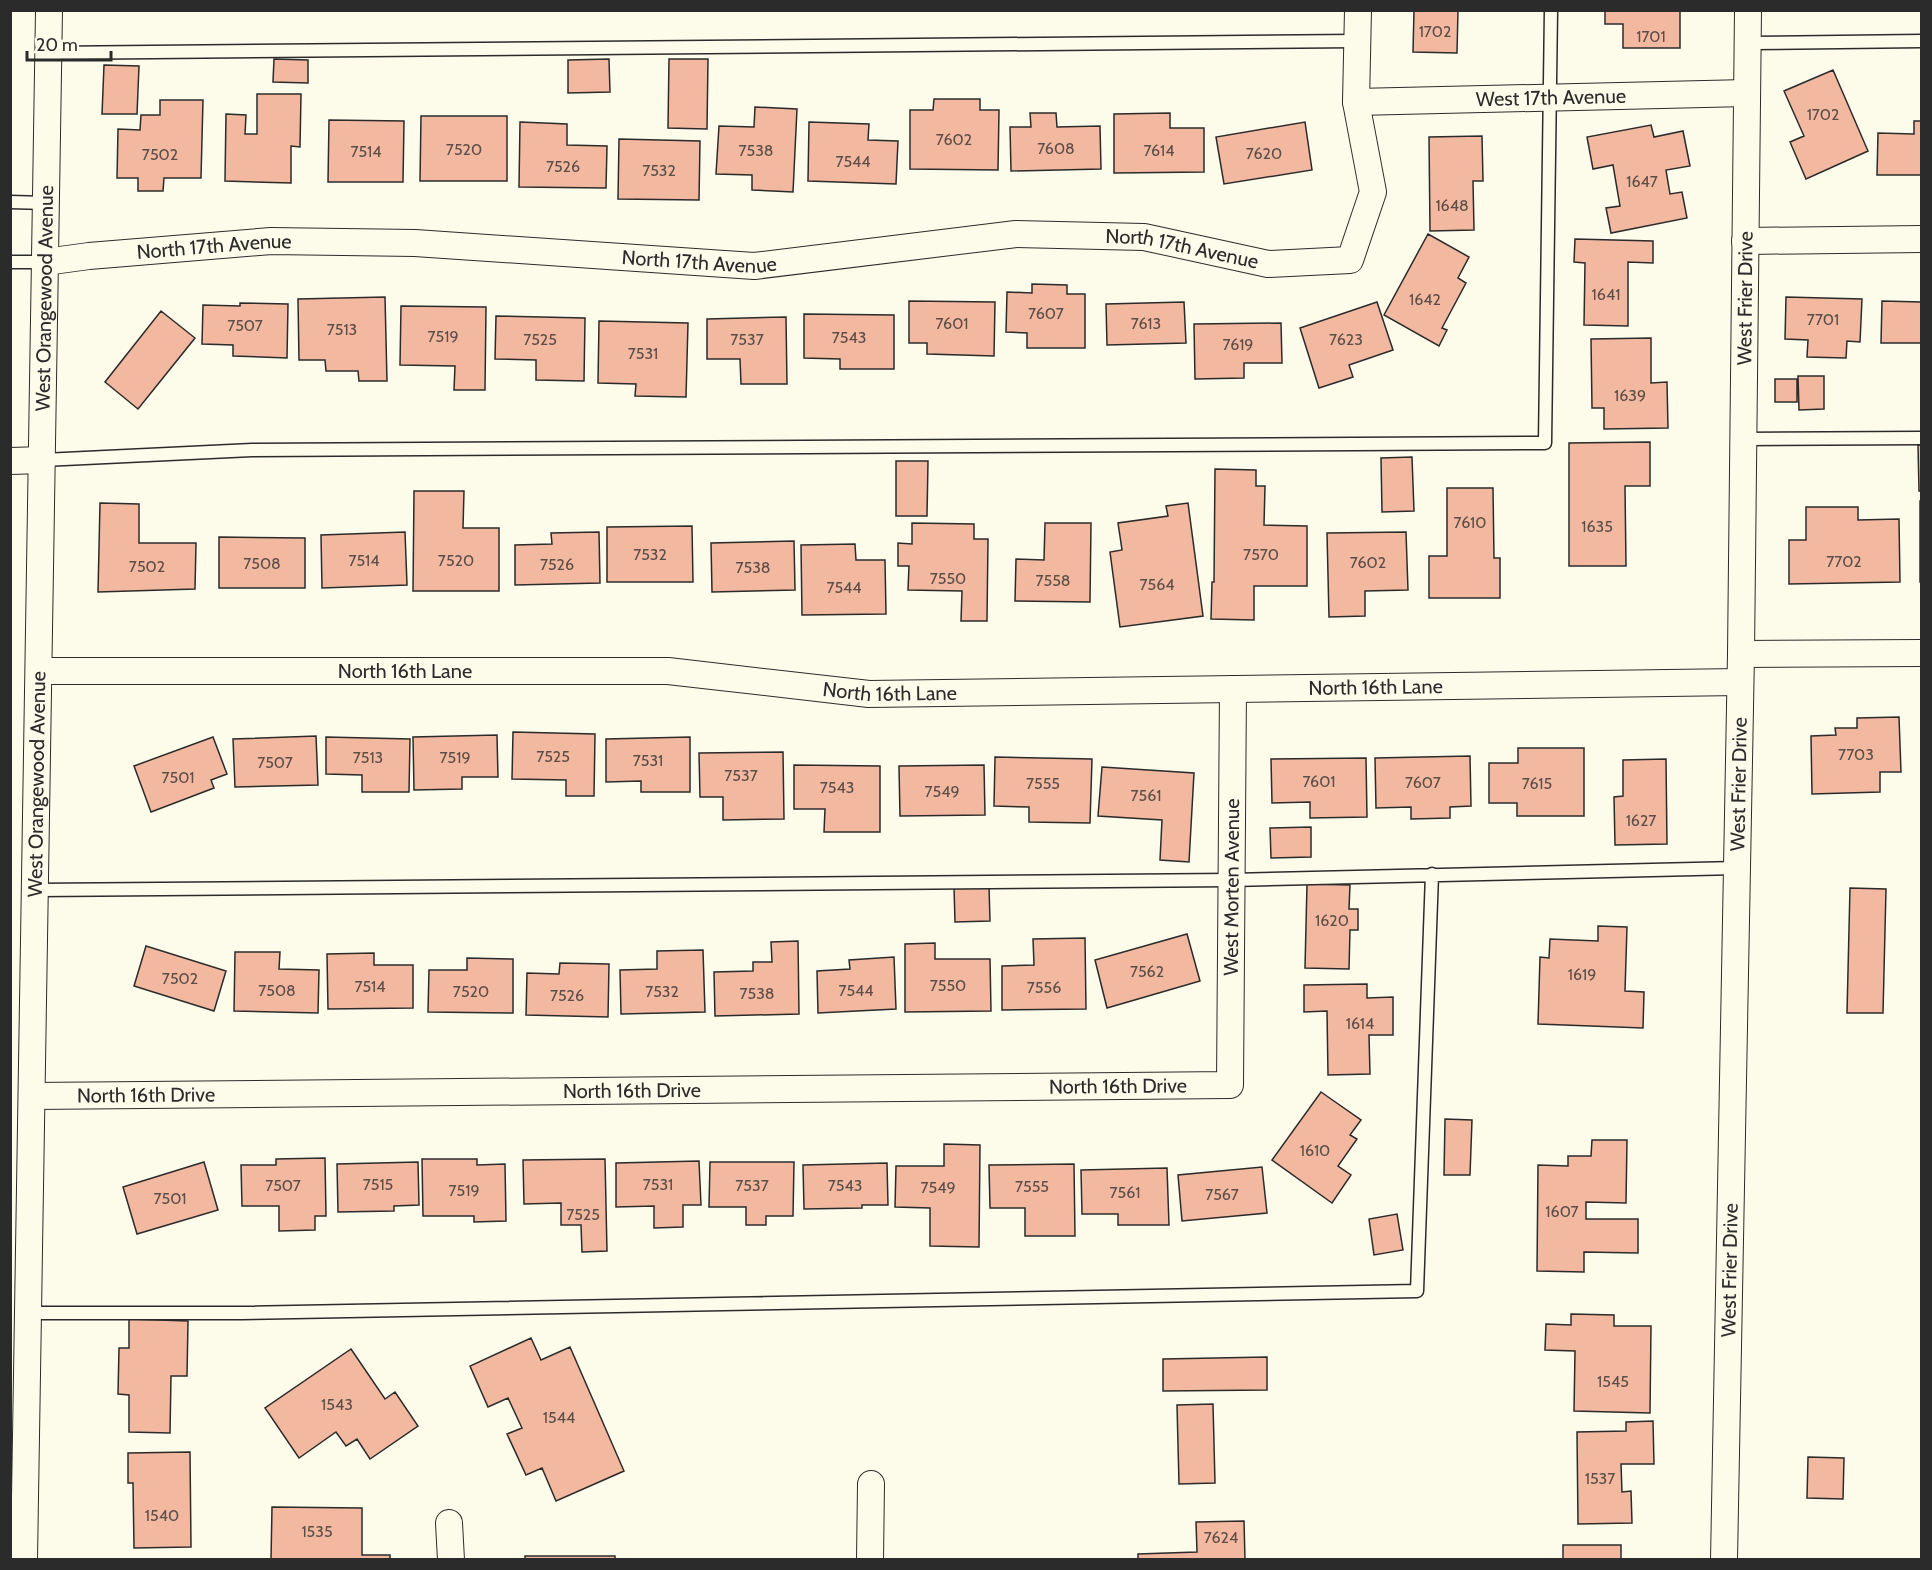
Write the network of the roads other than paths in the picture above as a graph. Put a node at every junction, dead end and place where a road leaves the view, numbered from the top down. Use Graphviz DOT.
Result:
graph roads {
  1 [pos="49,10"];
  2 [pos="1358,10"];
  3 [pos="1551,10"];
  4 [pos="1748,10"];
  5 [pos="1357,40"];
  6 [pos="1922,41"];
  7 [pos="1748,43"];
  8 [pos="48,53"];
  9 [pos="1747,93"];
  10 [pos="1549,98"];
  11 [pos="1356,102"];
  12 [pos="10,202"];
  13 [pos="46,203"];
  14 [pos="1922,239"];
  15 [pos="1745,241"];
  16 [pos="10,262"];
  17 [pos="45,262"];
  18 [pos="1922,438"];
  19 [pos="1744,439"];
  20 [pos="10,460"];
  21 [pos="43,460"];
  22 [pos="1922,653"];
  23 [pos="1741,654"];
  24 [pos="39,670"];
  25 [pos="1740,682"];
  26 [pos="1233,689"];
  27 [pos="1737,868"];
  28 [pos="1432,874"];
  29 [pos="1232,880"];
  30 [pos="36,890"];
  31 [pos="1230,1085"];
  32 [pos="32,1096"];
  33 [pos="19,1314"];
  34 [pos="871,1485"];
  35 [pos="449,1523"];
  36 [pos="24,1560"];
  37 [pos="451,1560"];
  38 [pos="870,1560"];
  39 [pos="1724,1560"];
  1 -- 8 [label="street, West Orangewood Avenue"];
  2 -- 5 [label="street"];
  3 -- 10 [label="lane"];
  4 -- 7 [label="street, West Frier Drive"];
  5 -- 8 [label="lane"];
  5 -- 11 [label="street"];
  6 -- 7 [label="lane"];
  7 -- 9 [label="street, West Frier Drive"];
  8 -- 13 [label="street, West Orangewood Avenue"];
  9 -- 10 [label="street, West 17th Avenue"];
  9 -- 15 [label="street, West Frier Drive"];
  10 -- 11 [label="street, West 17th Avenue"];
  10 -- 21 [label="lane"];
  11 -- 17 [label="street, North 17th Avenue"];
  12 -- 13 [label="lane"];
  13 -- 17 [label="street, West Orangewood Avenue"];
  14 -- 15 [label="street"];
  15 -- 19 [label="street, West Frier Drive"];
  16 -- 17 [label="lane"];
  17 -- 21 [label="street, West Orangewood Avenue"];
  18 -- 19 [label="lane"];
  19 -- 23 [label="street, West Frier Drive"];
  20 -- 21 [label="street"];
  21 -- 24 [label="street, West Orangewood Avenue"];
  22 -- 23 [label="street"];
  23 -- 25 [label="street, West Frier Drive"];
  24 -- 26 [label="street, North 16th Lane"];
  24 -- 30 [label="street, West Orangewood Avenue"];
  25 -- 26 [label="street, North 16th Lane"];
  25 -- 27 [label="street, West Frier Drive"];
  26 -- 29 [label="street, West Morten Avenue"];
  27 -- 28 [label="lane"];
  27 -- 39 [label="street, West Frier Drive"];
  28 -- 29 [label="lane"];
  28 -- 33 [label="lane"];
  29 -- 30 [label="lane"];
  29 -- 31 [label="street, West Morten Avenue"];
  30 -- 32 [label="street, West Orangewood Avenue"];
  31 -- 32 [label="street, North 16th Drive"];
  32 -- 33 [label="street, West Orangewood Avenue"];
  33 -- 36 [label="street, West Orangewood Avenue"];
  34 -- 38 [label="street"];
  35 -- 37 [label="street"];
}
